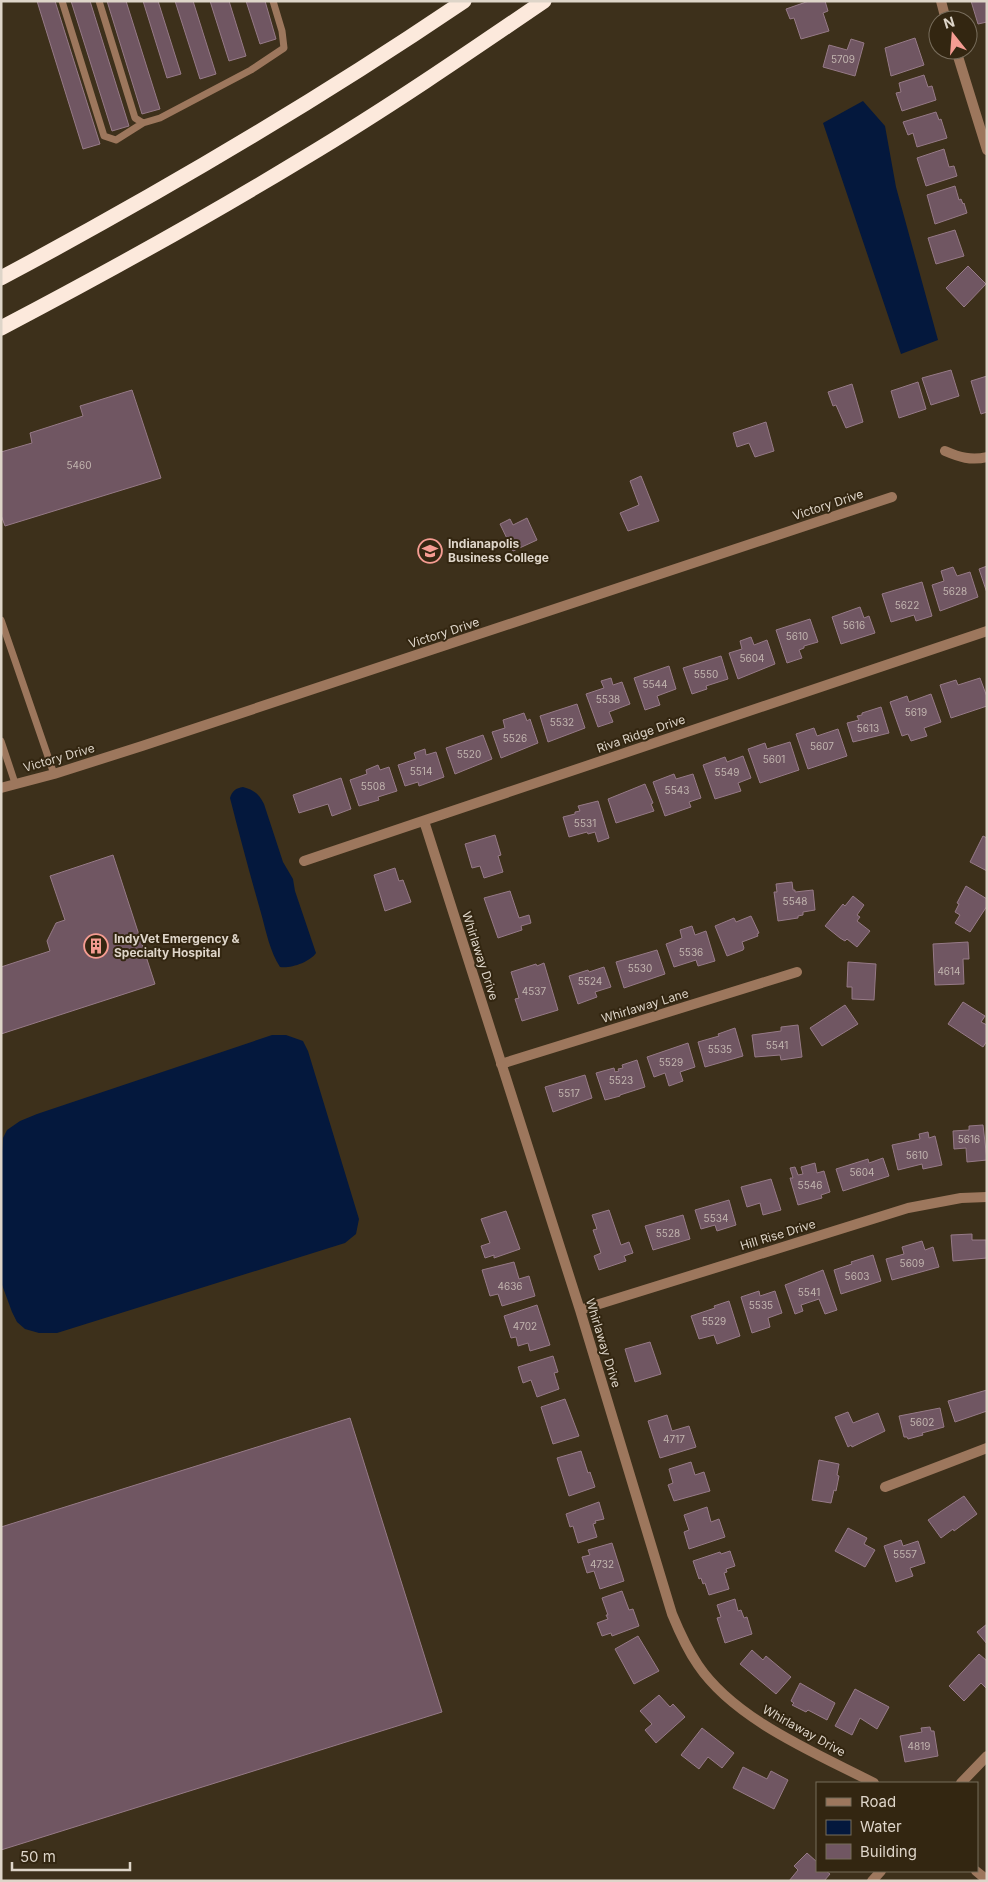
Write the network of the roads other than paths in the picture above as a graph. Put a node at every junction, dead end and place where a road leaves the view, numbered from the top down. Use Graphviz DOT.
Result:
graph roads {
  1 [pos="62,1"];
  2 [pos="98,1"];
  3 [pos="273,1"];
  4 [pos="464,1"];
  5 [pos="544,1"];
  6 [pos="959,60"];
  7 [pos="143,123"];
  8 [pos="987,150"];
  9 [pos="1,278"];
  10 [pos="1,328"];
  11 [pos="945,451"];
  12 [pos="987,457"];
  13 [pos="892,497"];
  14 [pos="1,620"];
  15 [pos="987,631"];
  16 [pos="1,741"];
  17 [pos="54,774"];
  18 [pos="15,783"];
  19 [pos="1,788"];
  20 [pos="424,821"];
  21 [pos="304,861"];
  22 [pos="797,972"];
  23 [pos="501,1064"];
  24 [pos="987,1197"];
  25 [pos="580,1310"];
  26 [pos="987,1448"];
  27 [pos="885,1487"];
  28 [pos="987,1756"];
  29 [pos="872,1782"];
  30 [pos="962,1782"];
  31 [pos="977,1872"];
  32 [pos="987,1880"];
  1 -- 7 [label="lane"];
  2 -- 7 [label="lane"];
  3 -- 7 [label="lane"];
  4 -- 9 [label="highway"];
  5 -- 10 [label="highway"];
  6 -- 8 [label="street"];
  11 -- 12 [label="street"];
  13 -- 17 [label="street, Victory Drive"];
  14 -- 17 [label="lane"];
  15 -- 20 [label="street, Riva Ridge Drive"];
  16 -- 18 [label="lane"];
  17 -- 18 [label="street, Victory Drive"];
  18 -- 19 [label="street, Victory Drive"];
  20 -- 21 [label="street, Riva Ridge Drive"];
  20 -- 23 [label="street, Whirlaway Drive"];
  22 -- 23 [label="street, Whirlaway Lane"];
  23 -- 25 [label="street, Whirlaway Drive"];
  24 -- 25 [label="street, Hill Rise Drive"];
  25 -- 29 [label="street, Whirlaway Drive"];
  26 -- 27 [label="street"];
  28 -- 30 [label="street"];
  31 -- 32 [label="street"];
}
